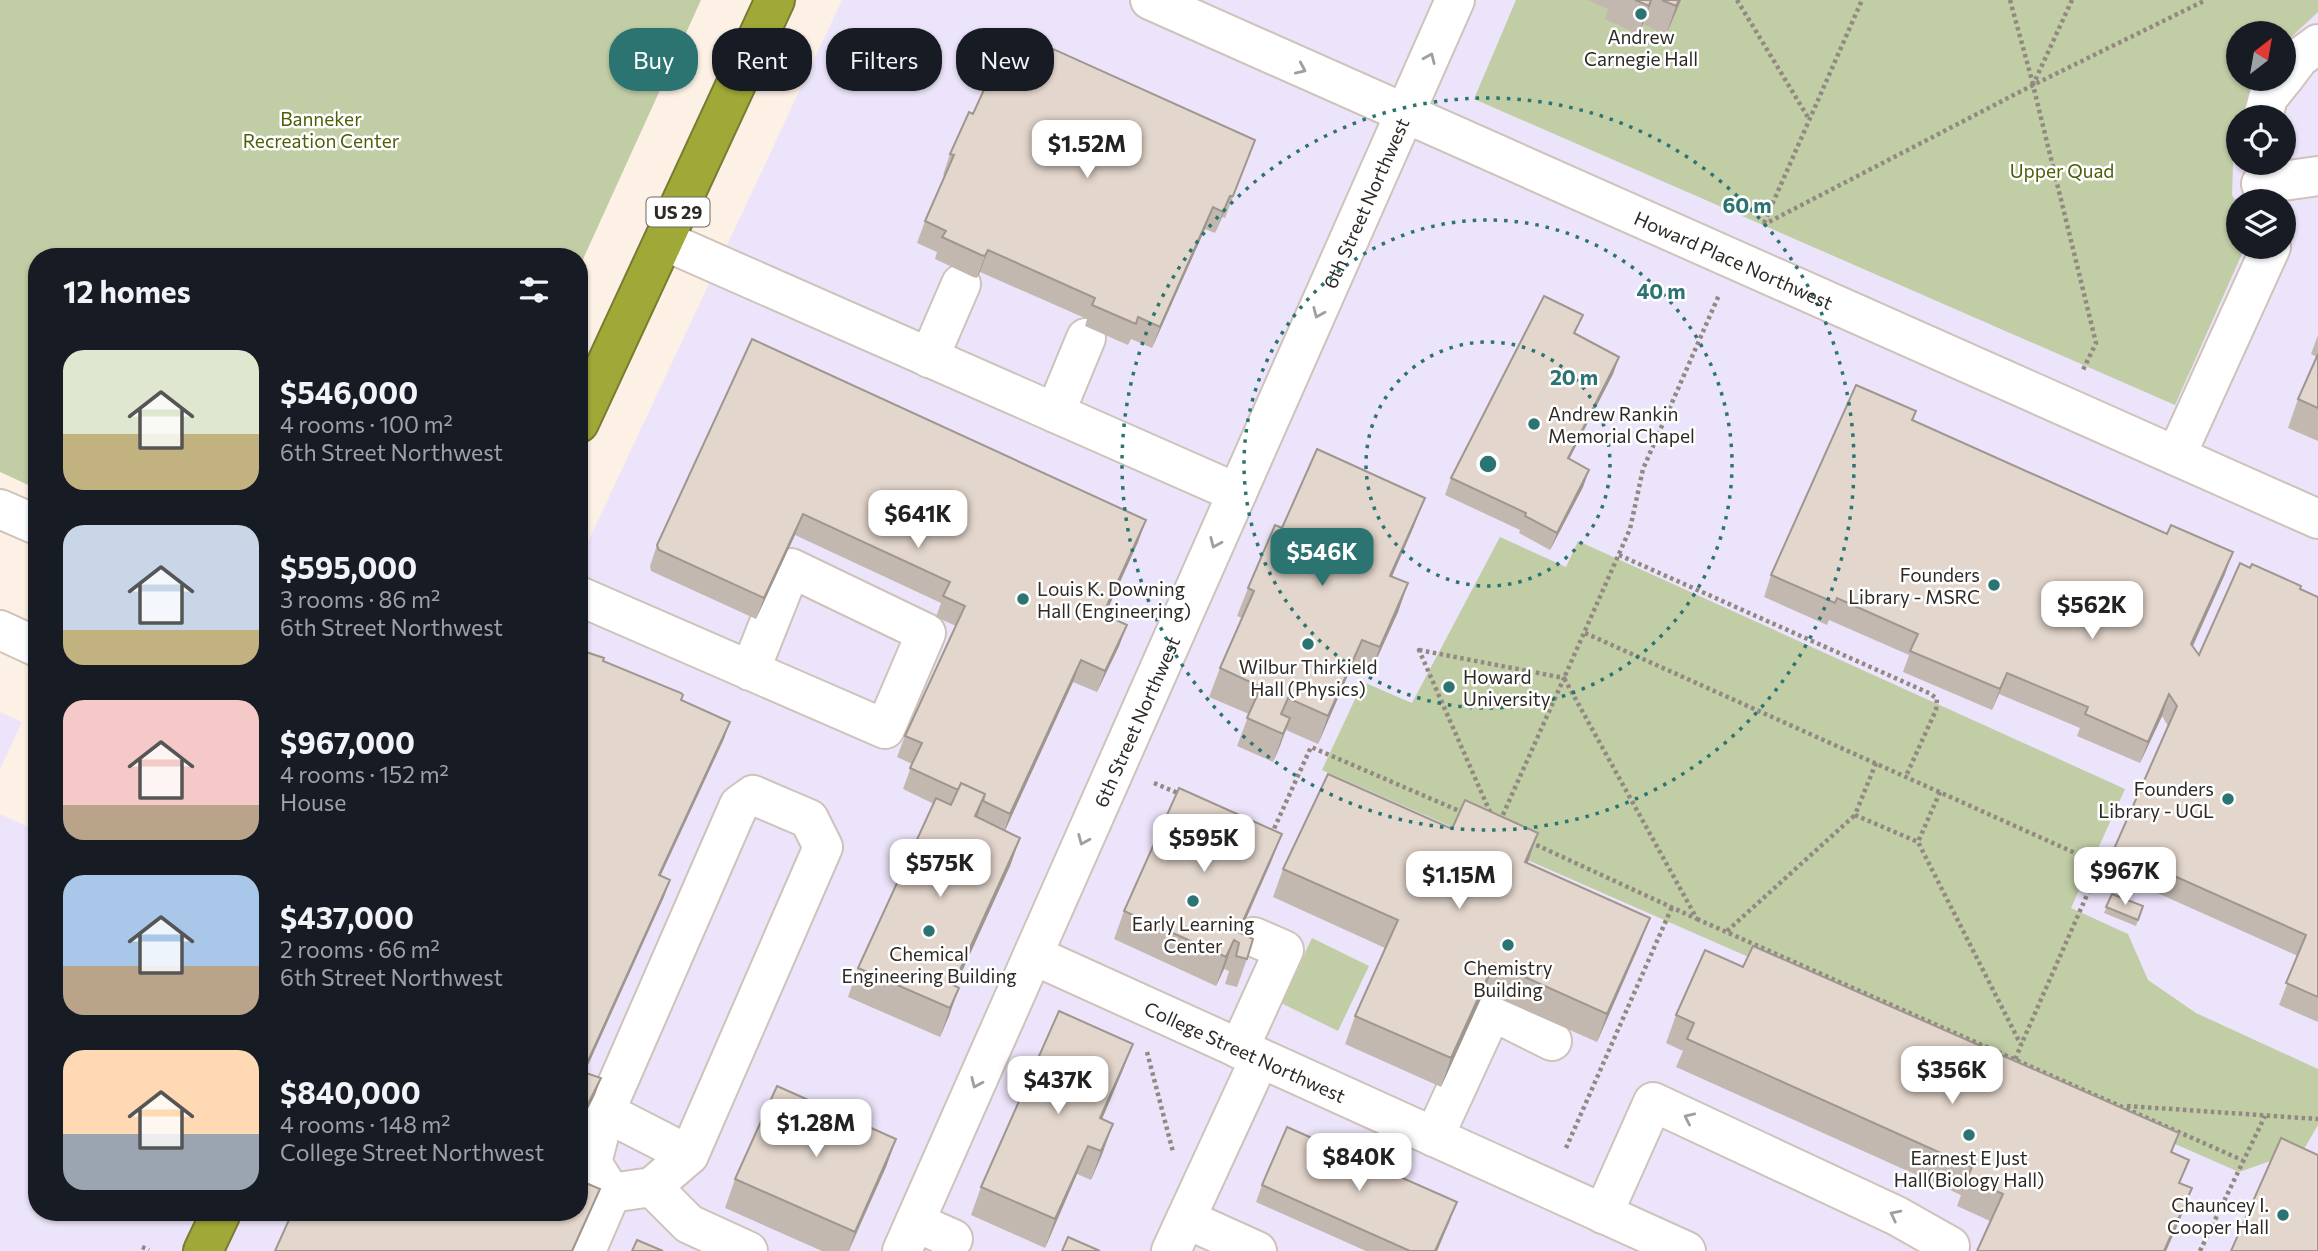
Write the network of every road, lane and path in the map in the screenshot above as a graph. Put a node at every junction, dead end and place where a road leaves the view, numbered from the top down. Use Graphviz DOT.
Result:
graph roads {
  1 [pos="775,0"];
  2 [pos="1150,0"];
  3 [pos="1455,0"];
  4 [pos="1737,0"];
  5 [pos="1863,0"];
  6 [pos="2010,0"];
  7 [pos="2072,0"];
  8 [pos="2206,0"];
  9 [pos="2318,44"];
  10 [pos="2296,62"];
  11 [pos="2033,85"];
  12 [pos="1405,116"];
  13 [pos="1810,120"];
  14 [pos="2318,176"];
  15 [pos="2261,183"];
  16 [pos="1763,225"];
  17 [pos="1760,232"];
  18 [pos="665,241"];
  19 [pos="2266,259"];
  20 [pos="961,284"];
  21 [pos="1719,295"];
  22 [pos="1086,338"];
  23 [pos="929,358"];
  24 [pos="2082,373"];
  25 [pos="588,404"];
  26 [pos="1055,413"];
  27 [pos="2176,456"];
  28 [pos="1237,493"];
  29 [pos="0,509"];
  30 [pos="2318,519"];
  31 [pos="28,522"];
  32 [pos="1619,555"];
  33 [pos="588,600"];
  34 [pos="0,630"];
  35 [pos="1585,633"];
  36 [pos="28,643"];
  37 [pos="750,671"];
  38 [pos="1564,678"];
  39 [pos="1875,763"];
  40 [pos="1906,776"];
  41 [pos="1154,783"];
  42 [pos="1940,792"];
  43 [pos="1190,798"];
  44 [pos="1855,815"];
  45 [pos="1472,817"];
  46 [pos="1485,822"];
  47 [pos="1261,827"];
  48 [pos="1497,828"];
  49 [pos="1510,833"];
  50 [pos="1522,839"];
  51 [pos="1917,842"];
  52 [pos="1672,907"];
  53 [pos="1697,919"];
  54 [pos="1727,932"];
  55 [pos="1254,937"];
  56 [pos="1033,955"];
  57 [pos="1552,1041"];
  58 [pos="1145,1044"];
  59 [pos="2021,1045"];
  60 [pos="1249,1053"];
  61 [pos="2015,1060"];
  62 [pos="2122,1105"];
  63 [pos="605,1112"];
  64 [pos="2265,1116"];
  65 [pos="2318,1119"];
  66 [pos="1434,1137"];
  67 [pos="1566,1148"];
  68 [pos="689,1155"];
  69 [pos="1174,1158"];
  70 [pos="2242,1160"];
  71 [pos="652,1188"];
  72 [pos="611,1193"];
  73 [pos="1603,1214"];
  74 [pos="217,1221"];
  75 [pos="1179,1235"];
  76 [pos="909,1237"];
  77 [pos="953,1239"];
  78 [pos="142,1247"];
  79 [pos="149,1250"];
  80 [pos="203,1251"];
  81 [pos="586,1251"];
  82 [pos="748,1251"];
  83 [pos="1257,1251"];
  84 [pos="1686,1251"];
  85 [pos="1948,1251"];
  86 [pos="2200,1251"];
  1 -- 18 [label="highway, US 29"];
  2 -- 12 [label="street, Howard Place Northwest, one-way"];
  12 -- 3 [label="street, 6th Street Northwest, one-way"];
  4 -- 13 [label="path"];
  5 -- 13 [label="path"];
  6 -- 11 [label="path"];
  7 -- 11 [label="path"];
  8 -- 11 [label="path"];
  9 -- 10 [label="street"];
  11 -- 16 [label="path"];
  11 -- 24 [label="path"];
  12 -- 27 [label="street, Howard Place Northwest"];
  12 -- 28 [label="street, 6th Street Northwest, one-way"];
  13 -- 16 [label="path"];
  14 -- 15 [label="street"];
  16 -- 17 [label="path"];
  18 -- 23 [label="street"];
  18 -- 25 [label="highway, US 29"];
  19 -- 27 [label="street"];
  20 -- 23 [label="street"];
  21 -- 32 [label="path"];
  22 -- 26 [label="street"];
  23 -- 26 [label="street"];
  26 -- 28 [label="street"];
  27 -- 30 [label="street, Howard Place Northwest"];
  28 -- 56 [label="street, 6th Street Northwest, one-way"];
  29 -- 31 [label="street"];
  32 -- 35 [label="path"];
  32 -- 40 [label="path"];
  33 -- 37 [label="street"];
  34 -- 36 [label="street"];
  35 -- 38 [label="path"];
  35 -- 39 [label="path"];
  37 -- 37 [label="street"];
  38 -- 48 [label="path"];
  38 -- 48 [label="path"];
  38 -- 53 [label="path"];
  39 -- 40 [label="path"];
  39 -- 44 [label="path"];
  40 -- 42 [label="path"];
  41 -- 43 [label="path"];
  42 -- 51 [label="path"];
  42 -- 59 [label="path"];
  44 -- 51 [label="path"];
  44 -- 54 [label="path"];
  45 -- 47 [label="path"];
  46 -- 48 [label="path"];
  48 -- 49 [label="path"];
  50 -- 52 [label="path"];
  51 -- 59 [label="path"];
  52 -- 53 [label="path"];
  52 -- 67 [label="path"];
  53 -- 54 [label="path"];
  54 -- 61 [label="path"];
  55 -- 60 [label="street"];
  56 -- 60 [label="street, College Street Northwest"];
  56 -- 76 [label="street, 6th Street Northwest, one-way"];
  57 -- 66 [label="street"];
  58 -- 69 [label="path"];
  59 -- 61 [label="path"];
  60 -- 66 [label="street, College Street Northwest"];
  60 -- 75 [label="street"];
  61 -- 62 [label="path"];
  62 -- 64 [label="path"];
  62 -- 70 [label="path"];
  63 -- 68 [label="street"];
  63 -- 68 [label="street"];
  63 -- 72 [label="street"];
  64 -- 65 [label="path"];
  64 -- 70 [label="path"];
  66 -- 73 [label="street, College Street Northwest"];
  68 -- 71 [label="street"];
  70 -- 86 [label="path"];
  71 -- 72 [label="street"];
  71 -- 82 [label="street"];
  72 -- 81 [label="street"];
  73 -- 84 [label="street, College Street Northwest"];
  85 -- 73 [label="street, one-way"];
  74 -- 80 [label="highway"];
  75 -- 83 [label="street"];
  76 -- 77 [label="street"];
  78 -- 79 [label="path"];
}
